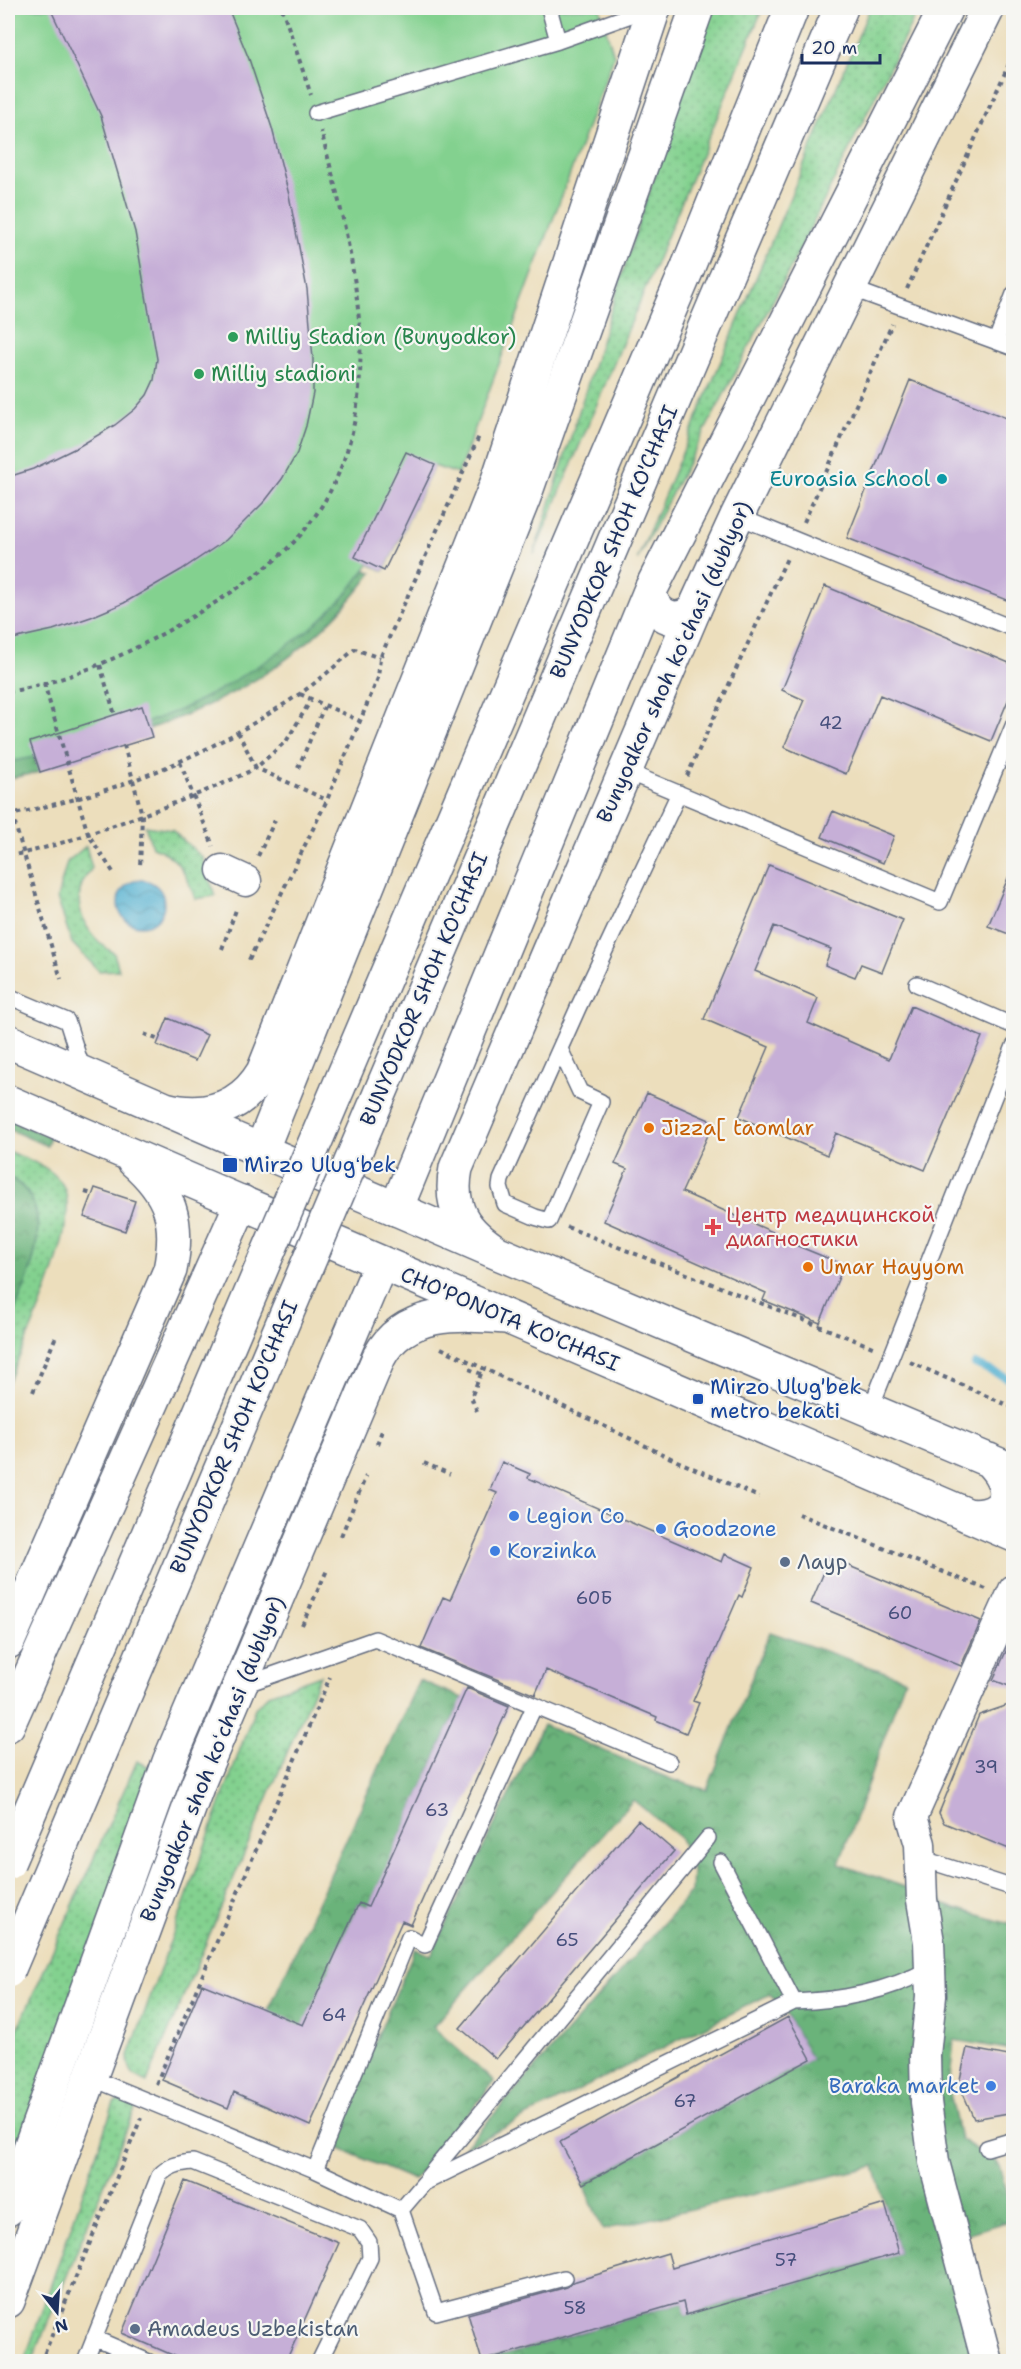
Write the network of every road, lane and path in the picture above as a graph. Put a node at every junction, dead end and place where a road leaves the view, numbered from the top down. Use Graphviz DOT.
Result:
graph roads {
  1 [pos="282,8"];
  2 [pos="549,8"];
  3 [pos="697,8"];
  4 [pos="792,8"];
  5 [pos="841,8"];
  6 [pos="946,8"];
  7 [pos="988,8"];
  8 [pos="652,13"];
  9 [pos="558,41"];
  10 [pos="1014,53"];
  11 [pos="316,113"];
  12 [pos="850,288"];
  13 [pos="1014,294"];
  14 [pos="900,306"];
  15 [pos="996,341"];
  16 [pos="1014,348"];
  17 [pos="463,475"];
  18 [pos="738,516"];
  19 [pos="796,539"];
  20 [pos="650,591"];
  21 [pos="694,610"];
  22 [pos="1014,629"];
  23 [pos="380,658"];
  24 [pos="100,665"];
  25 [pos="44,683"];
  26 [pos="8,692"];
  27 [pos="300,694"];
  28 [pos="311,700"];
  29 [pos="324,706"];
  30 [pos="115,715"];
  31 [pos="360,721"];
  32 [pos="1014,724"];
  33 [pos="238,732"];
  34 [pos="124,745"];
  35 [pos="180,762"];
  36 [pos="256,768"];
  37 [pos="298,768"];
  38 [pos="625,771"];
  39 [pos="134,781"];
  40 [pos="679,793"];
  41 [pos="194,796"];
  42 [pos="79,799"];
  43 [pos="327,800"];
  44 [pos="10,814"];
  45 [pos="142,815"];
  46 [pos="275,820"];
  47 [pos="88,834"];
  48 [pos="22,854"];
  49 [pos="8,856"];
  50 [pos="140,868"];
  51 [pos="115,875"];
  52 [pos="234,875"];
  53 [pos="222,949"];
  54 [pos="249,960"];
  55 [pos="61,979"];
  56 [pos="917,984"];
  57 [pos="8,996"];
  58 [pos="1014,1026"];
  59 [pos="144,1034"];
  60 [pos="159,1040"];
  61 [pos="8,1041"];
  62 [pos="1014,1046"];
  63 [pos="560,1049"];
  64 [pos="84,1074"];
  65 [pos="8,1102"];
  66 [pos="165,1109"];
  67 [pos="111,1146"];
  68 [pos="261,1150"];
  69 [pos="85,1192"];
  70 [pos="93,1194"];
  71 [pos="242,1202"];
  72 [pos="396,1209"];
  73 [pos="549,1221"];
  74 [pos="498,1253"];
  75 [pos="381,1263"];
  76 [pos="506,1317"];
  77 [pos="56,1336"];
  78 [pos="436,1348"];
  79 [pos="892,1354"];
  80 [pos="484,1367"];
  81 [pos="469,1369"];
  82 [pos="481,1374"];
  83 [pos="33,1392"];
  84 [pos="1014,1408"];
  85 [pos="870,1410"];
  86 [pos="477,1411"];
  87 [pos="385,1425"];
  88 [pos="377,1444"];
  89 [pos="424,1463"];
  90 [pos="1001,1466"];
  91 [pos="450,1474"];
  92 [pos="366,1476"];
  93 [pos="759,1497"];
  94 [pos="798,1514"];
  95 [pos="967,1515"];
  96 [pos="1014,1535"];
  97 [pos="341,1536"];
  98 [pos="328,1568"];
  99 [pos="1012,1594"];
  100 [pos="302,1625"];
  101 [pos="8,1642"];
  102 [pos="340,1653"];
  103 [pos="238,1687"];
  104 [pos="534,1707"];
  105 [pos="8,1725"];
  106 [pos="669,1762"];
  107 [pos="708,1838"];
  108 [pos="920,1858"];
  109 [pos="721,1862"];
  110 [pos="8,1863"];
  111 [pos="1014,1888"];
  112 [pos="930,1969"];
  113 [pos="8,1971"];
  114 [pos="794,2002"];
  115 [pos="89,2076"];
  116 [pos="148,2102"];
  117 [pos="1014,2140"];
  118 [pos="987,2148"];
  119 [pos="315,2170"];
  120 [pos="424,2183"];
  121 [pos="8,2209"];
  122 [pos="401,2210"];
  123 [pos="564,2278"];
  124 [pos="8,2301"];
  125 [pos="94,2338"];
  126 [pos="41,2361"];
  127 [pos="85,2361"];
  128 [pos="149,2361"];
  129 [pos="319,2361"];
  130 [pos="987,2361"];
  1 -- 11 [label="path"];
  2 -- 9 [label="lane"];
  3 -- 68 [label="main road"];
  4 -- 110 [label="main road, BUNYODKOR SHOH KO'CHASI, bridge"];
  5 -- 113 [label="main road, BUNYODKOR SHOH KO'CHASI, bridge"];
  6 -- 20 [label="main road"];
  7 -- 12 [label="main road, Bunyodkor shoh koʻchasi (dublyor)"];
  8 -- 9 [label="lane"];
  8 -- 66 [label="main road"];
  9 -- 11 [label="lane"];
  10 -- 14 [label="path"];
  11 -- 24 [label="path"];
  12 -- 14 [label="lane"];
  12 -- 18 [label="main road, Bunyodkor shoh koʻchasi (dublyor)"];
  13 -- 15 [label="lane"];
  14 -- 15 [label="lane"];
  14 -- 19 [label="path"];
  15 -- 16 [label="lane"];
  17 -- 23 [label="path"];
  18 -- 19 [label="lane"];
  18 -- 21 [label="main road, Bunyodkor shoh koʻchasi (dublyor)"];
  19 -- 22 [label="lane"];
  19 -- 40 [label="path"];
  20 -- 21 [label="main road"];
  20 -- 72 [label="main road"];
  21 -- 38 [label="main road, Bunyodkor shoh koʻchasi (dublyor)"];
  23 -- 27 [label="path"];
  23 -- 31 [label="path"];
  24 -- 25 [label="path"];
  24 -- 30 [label="path"];
  25 -- 26 [label="path"];
  25 -- 42 [label="path"];
  27 -- 28 [label="path"];
  27 -- 33 [label="path"];
  28 -- 29 [label="path"];
  28 -- 36 [label="path"];
  29 -- 31 [label="path"];
  29 -- 37 [label="path"];
  31 -- 43 [label="path"];
  32 -- 40 [label="lane"];
  33 -- 35 [label="path"];
  33 -- 36 [label="path"];
  34 -- 39 [label="path"];
  35 -- 39 [label="path"];
  35 -- 41 [label="path"];
  36 -- 41 [label="path"];
  36 -- 43 [label="path"];
  38 -- 40 [label="lane"];
  38 -- 74 [label="main road, Bunyodkor shoh koʻchasi (dublyor)"];
  39 -- 42 [label="path"];
  39 -- 45 [label="path"];
  40 -- 63 [label="lane"];
  41 -- 45 [label="path"];
  41 -- 52 [label="path"];
  42 -- 44 [label="path"];
  42 -- 47 [label="path"];
  43 -- 54 [label="path"];
  44 -- 48 [label="path"];
  45 -- 47 [label="path"];
  45 -- 50 [label="path"];
  46 -- 52 [label="path"];
  47 -- 48 [label="path"];
  47 -- 51 [label="path"];
  48 -- 49 [label="path"];
  48 -- 55 [label="path"];
  52 -- 53 [label="path"];
  56 -- 58 [label="lane"];
  57 -- 64 [label="lane"];
  59 -- 60 [label="path"];
  61 -- 64 [label="main road"];
  62 -- 79 [label="lane"];
  63 -- 73 [label="lane"];
  63 -- 73 [label="lane"];
  64 -- 66 [label="main road"];
  65 -- 67 [label="main road, CHO'PONOTA KO'CHASI"];
  66 -- 68 [label="main road"];
  67 -- 71 [label="main road, CHO'PONOTA KO'CHASI"];
  67 -- 101 [label="main road"];
  68 -- 72 [label="main road"];
  69 -- 70 [label="path"];
  71 -- 75 [label="main road, CHO'PONOTA KO'CHASI"];
  71 -- 105 [label="main road"];
  72 -- 74 [label="main road"];
  73 -- 79 [label="path"];
  74 -- 85 [label="main road"];
  75 -- 76 [label="main road, CHO'PONOTA KO'CHASI"];
  75 -- 121 [label="main road"];
  76 -- 95 [label="main road, CHO'PONOTA KO'CHASI"];
  76 -- 103 [label="main road, Bunyodkor shoh koʻchasi (dublyor)"];
  77 -- 83 [label="path"];
  78 -- 80 [label="path"];
  79 -- 84 [label="path"];
  79 -- 85 [label="lane"];
  80 -- 82 [label="path"];
  80 -- 93 [label="path"];
  81 -- 82 [label="path"];
  82 -- 86 [label="path"];
  85 -- 90 [label="main road"];
  87 -- 88 [label="path"];
  89 -- 91 [label="path"];
  90 -- 95 [label="main road"];
  92 -- 97 [label="path"];
  94 -- 99 [label="path"];
  95 -- 96 [label="main road, CHO'PONOTA KO'CHASI"];
  98 -- 100 [label="path"];
  99 -- 108 [label="street"];
  102 -- 103 [label="lane"];
  102 -- 104 [label="lane"];
  102 -- 116 [label="path"];
  103 -- 115 [label="main road, Bunyodkor shoh koʻchasi (dublyor)"];
  104 -- 106 [label="lane"];
  104 -- 119 [label="lane"];
  107 -- 120 [label="lane"];
  108 -- 111 [label="lane"];
  108 -- 112 [label="street"];
  109 -- 114 [label="lane"];
  112 -- 114 [label="lane"];
  112 -- 130 [label="street"];
  114 -- 120 [label="lane"];
  115 -- 116 [label="lane"];
  115 -- 124 [label="main road, Bunyodkor shoh koʻchasi (dublyor)"];
  116 -- 119 [label="lane"];
  116 -- 126 [label="path"];
  117 -- 118 [label="lane"];
  119 -- 122 [label="lane"];
  120 -- 122 [label="lane"];
  122 -- 123 [label="lane"];
  125 -- 127 [label="lane"];
  125 -- 128 [label="lane"];
  125 -- 129 [label="lane"];
}
